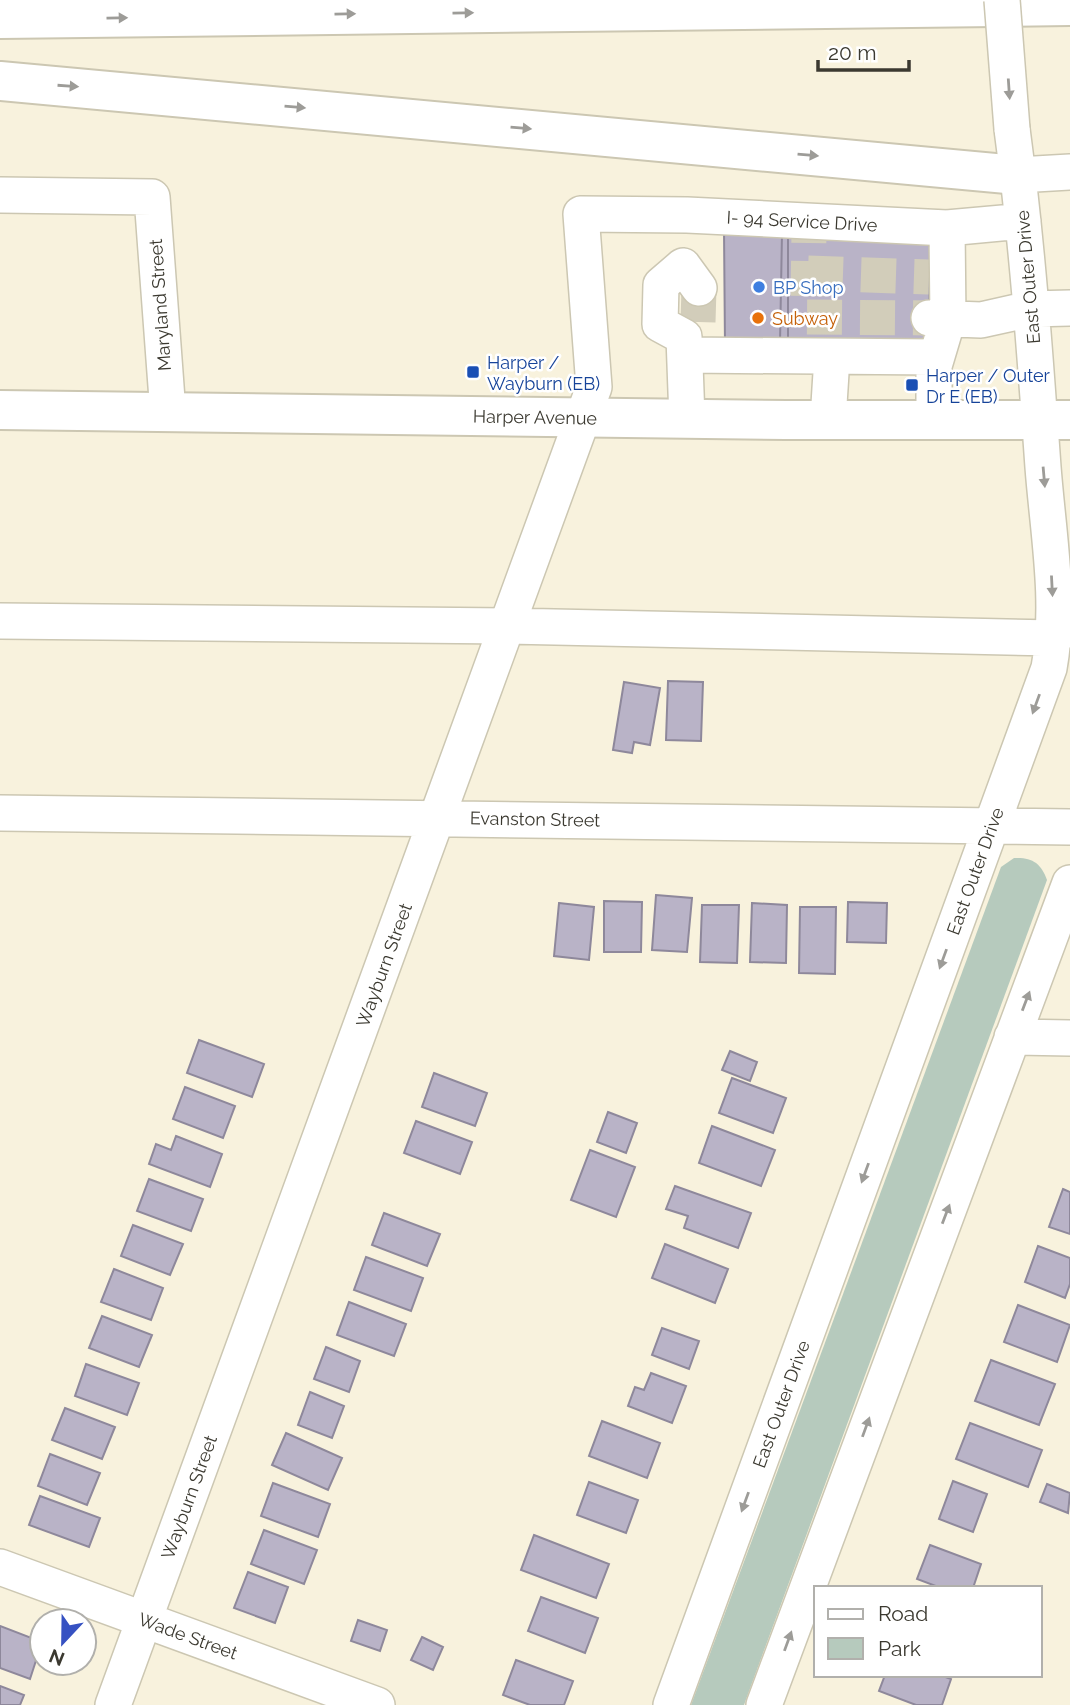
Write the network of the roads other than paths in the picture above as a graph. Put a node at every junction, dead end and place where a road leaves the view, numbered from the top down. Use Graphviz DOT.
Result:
graph roads {
  1 [pos="1002,0"];
  2 [pos="1070,6"];
  3 [pos="0,19"];
  4 [pos="0,81"];
  5 [pos="1070,172"];
  6 [pos="1018,175"];
  7 [pos="0,195"];
  8 [pos="581,214"];
  9 [pos="687,215"];
  10 [pos="1024,220"];
  11 [pos="947,228"];
  12 [pos="1070,308"];
  13 [pos="1030,309"];
  14 [pos="938,319"];
  15 [pos="689,338"];
  16 [pos="815,352"];
  17 [pos="936,357"];
  18 [pos="0,411"];
  19 [pos="168,413"];
  20 [pos="584,418"];
  21 [pos="687,419"];
  22 [pos="828,420"];
  23 [pos="934,420"];
  24 [pos="1055,420"];
  25 [pos="1060,533"];
  26 [pos="0,621"];
  27 [pos="508,625"];
  28 [pos="1055,638"];
  29 [pos="0,813"];
  30 [pos="438,818"];
  31 [pos="991,826"];
  32 [pos="1070,827"];
  33 [pos="1070,883"];
  34 [pos="1012,1037"];
  35 [pos="1070,1038"];
  36 [pos="0,1567"];
  37 [pos="144,1620"];
  38 [pos="113,1705"];
  39 [pos="377,1705"];
  40 [pos="671,1705"];
  41 [pos="764,1705"];
  1 -- 6 [label="street, East Outer Drive, one-way, bridge"];
  3 -- 2 [label="main road, one-way"];
  4 -- 6 [label="main road, one-way"];
  5 -- 6 [label="street"];
  6 -- 10 [label="street, East Outer Drive"];
  7 -- 19 [label="street, Maryland Street"];
  8 -- 9 [label="street, I- 94 Service Drive"];
  8 -- 20 [label="street, Wayburn Street"];
  9 -- 11 [label="street, I- 94 Service Drive"];
  9 -- 15 [label="street"];
  10 -- 11 [label="street, I- 94 Service Drive"];
  10 -- 13 [label="street, East Outer Drive"];
  11 -- 14 [label="street"];
  12 -- 13 [label="street"];
  13 -- 14 [label="street"];
  13 -- 24 [label="street, East Outer Drive"];
  14 -- 17 [label="street"];
  15 -- 16 [label="street"];
  15 -- 21 [label="street"];
  16 -- 17 [label="street"];
  16 -- 22 [label="street"];
  17 -- 23 [label="street"];
  18 -- 19 [label="main road, Harper Avenue"];
  19 -- 20 [label="main road, Harper Avenue"];
  20 -- 21 [label="main road, Harper Avenue"];
  20 -- 27 [label="street, Wayburn Street"];
  21 -- 22 [label="main road, Harper Avenue"];
  22 -- 23 [label="main road, Harper Avenue"];
  23 -- 24 [label="main road, Harper Avenue"];
  24 -- 25 [label="street, East Outer Drive, one-way"];
  25 -- 28 [label="street, East Outer Drive, one-way"];
  26 -- 27 [label="street"];
  27 -- 28 [label="street"];
  27 -- 30 [label="street, Wayburn Street"];
  28 -- 31 [label="street, East Outer Drive, one-way"];
  29 -- 30 [label="street, Evanston Street"];
  30 -- 31 [label="street, Evanston Street"];
  30 -- 37 [label="street, Wayburn Street"];
  31 -- 32 [label="street, Evanston Street"];
  31 -- 40 [label="street, East Outer Drive, one-way"];
  34 -- 33 [label="street, one-way"];
  34 -- 35 [label="street"];
  41 -- 34 [label="street, one-way"];
  36 -- 37 [label="street, Wade Street"];
  37 -- 38 [label="street, Wayburn Street"];
  37 -- 39 [label="street, Wade Street"];
}
